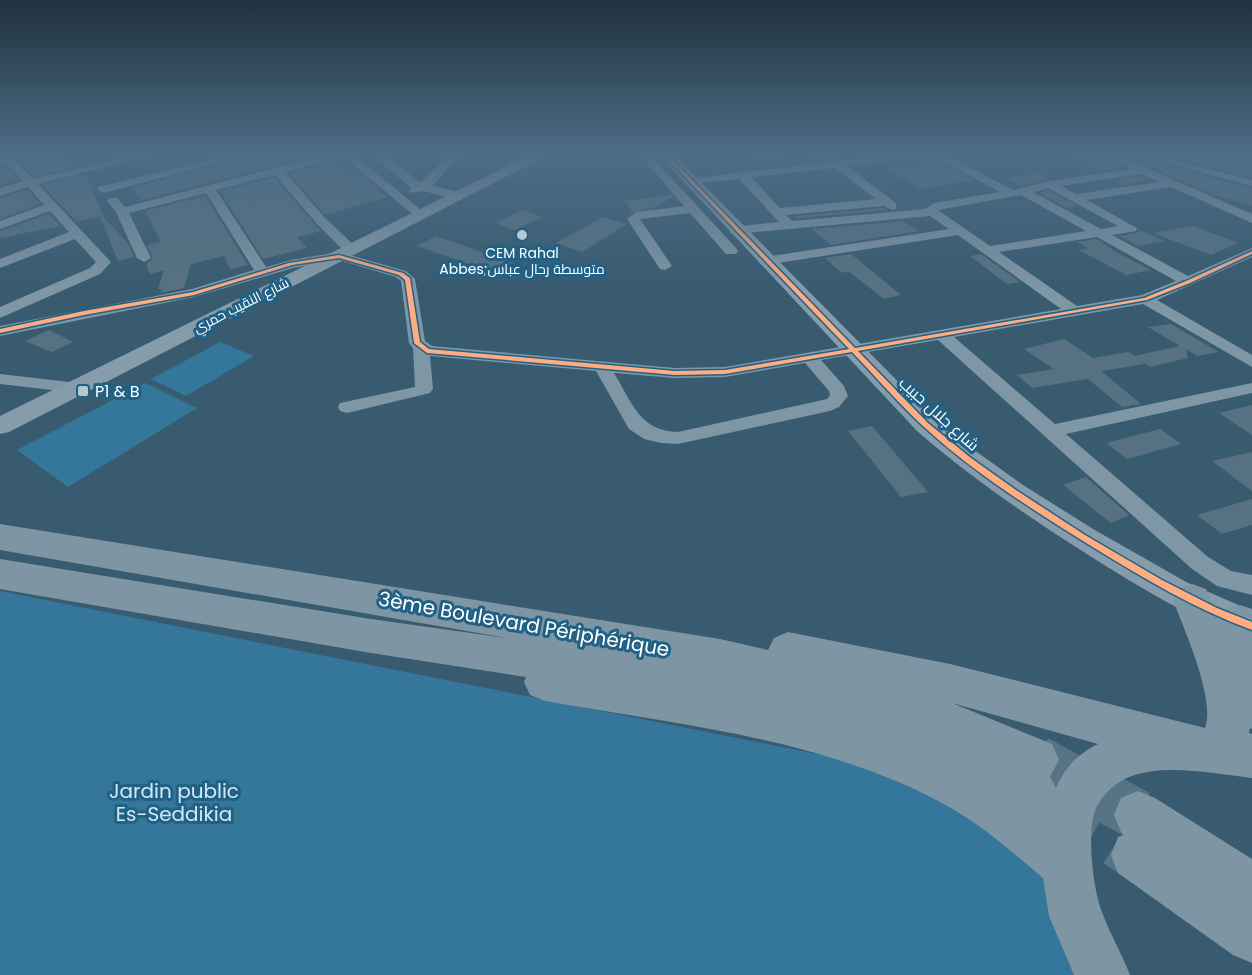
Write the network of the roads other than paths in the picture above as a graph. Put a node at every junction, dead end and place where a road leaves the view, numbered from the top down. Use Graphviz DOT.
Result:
graph roads {
  1 [pos="44,198"];
  2 [pos="110,198"];
  3 [pos="173,198"];
  4 [pos="215,198"];
  5 [pos="301,198"];
  6 [pos="398,198"];
  7 [pos="457,198"];
  8 [pos="684,198"];
  9 [pos="705,198"];
  10 [pos="763,198"];
  11 [pos="880,198"];
  12 [pos="987,198"];
  13 [pos="1028,198"];
  14 [pos="1073,198"];
  15 [pos="1076,198"];
  16 [pos="1202,198"];
  17 [pos="886,202"];
  18 [pos="53,206"];
  19 [pos="694,209"];
  20 [pos="122,211"];
  21 [pos="777,212"];
  22 [pos="932,213"];
  23 [pos="422,215"];
  24 [pos="905,215"];
  25 [pos="1252,219"];
  26 [pos="0,225"];
  27 [pos="793,225"];
  28 [pos="735,230"];
  29 [pos="961,231"];
  30 [pos="77,233"];
  31 [pos="1100,234"];
  32 [pos="987,250"];
  33 [pos="730,251"];
  34 [pos="828,251"];
  35 [pos="345,253"];
  36 [pos="1250,255"];
  37 [pos="144,258"];
  38 [pos="765,261"];
  39 [pos="0,264"];
  40 [pos="665,266"];
  41 [pos="263,273"];
  42 [pos="1188,282"];
  43 [pos="1145,299"];
  44 [pos="1074,311"];
  45 [pos="0,313"];
  46 [pos="0,331"];
  47 [pos="940,334"];
  48 [pos="1252,344"];
  49 [pos="421,348"];
  50 [pos="853,350"];
  51 [pos="1231,350"];
  52 [pos="810,358"];
  53 [pos="1252,362"];
  54 [pos="601,365"];
  55 [pos="0,379"];
  56 [pos="78,388"];
  57 [pos="1252,388"];
  58 [pos="347,407"];
  59 [pos="0,426"];
  60 [pos="1050,431"];
  61 [pos="0,537"];
  62 [pos="0,574"];
  63 [pos="1192,600"];
  64 [pos="1248,611"];
  65 [pos="500,619"];
  66 [pos="371,636"];
  67 [pos="1252,709"];
  68 [pos="1220,752"];
  69 [pos="1066,864"];
  70 [pos="1252,890"];
  71 [pos="1252,936"];
  72 [pos="1102,975"];
  1 -- 18 [label="street"];
  2 -- 20 [label="street"];
  3 -- 20 [label="street"];
  4 -- 41 [label="street"];
  5 -- 35 [label="street"];
  6 -- 23 [label="street"];
  7 -- 23 [label="street, شارع النقيب حمري"];
  8 -- 19 [label="street"];
  9 -- 28 [label="street, شارع جلال حبيب"];
  10 -- 21 [label="street"];
  11 -- 17 [label="street"];
  12 -- 22 [label="street"];
  13 -- 31 [label="street"];
  14 -- 15 [label="street"];
  14 -- 31 [label="street"];
  16 -- 25 [label="street"];
  17 -- 21 [label="street"];
  17 -- 24 [label="street"];
  18 -- 26 [label="street"];
  18 -- 30 [label="street"];
  19 -- 33 [label="street"];
  19 -- 40 [label="street"];
  20 -- 37 [label="street"];
  21 -- 27 [label="street"];
  22 -- 24 [label="street"];
  22 -- 29 [label="street"];
  23 -- 35 [label="street, شارع النقيب حمري"];
  24 -- 27 [label="street"];
  27 -- 28 [label="street"];
  27 -- 34 [label="street"];
  28 -- 38 [label="street, شارع جلال حبيب"];
  29 -- 32 [label="street"];
  29 -- 34 [label="street"];
  30 -- 39 [label="street"];
  30 -- 45 [label="street"];
  31 -- 32 [label="street"];
  31 -- 42 [label="street"];
  32 -- 44 [label="street"];
  34 -- 38 [label="street"];
  35 -- 41 [label="street"];
  35 -- 49 [label="street"];
  35 -- 56 [label="street, شارع النقيب حمري"];
  36 -- 42 [label="street"];
  38 -- 50 [label="street, شارع جلال حبيب"];
  41 -- 46 [label="street"];
  42 -- 43 [label="street"];
  43 -- 44 [label="street"];
  43 -- 51 [label="street"];
  44 -- 47 [label="street"];
  47 -- 50 [label="street"];
  47 -- 60 [label="street"];
  48 -- 51 [label="street"];
  49 -- 54 [label="street"];
  49 -- 58 [label="street"];
  50 -- 52 [label="street"];
  50 -- 63 [label="street, شارع جلال حبيب"];
  51 -- 53 [label="street"];
  52 -- 54 [label="street"];
  52 -- 54 [label="street"];
  55 -- 56 [label="street"];
  56 -- 59 [label="street, شارع النقيب حمري"];
  57 -- 60 [label="street"];
  60 -- 64 [label="street"];
  61 -- 65 [label="main road, 3ème Boulevard Périphérique"];
  62 -- 66 [label="main road, 3ème Boulevard Périphérique"];
  63 -- 64 [label="street, شارع جلال حبيب"];
  63 -- 68 [label="main road"];
  64 -- 67 [label="main road"];
  65 -- 66 [label="main road, 3ème Boulevard Périphérique"];
  65 -- 68 [label="main road"];
  66 -- 69 [label="main road"];
  68 -- 69 [label="main road"];
  69 -- 72 [label="main road"];
  70 -- 71 [label="main road"];
}
